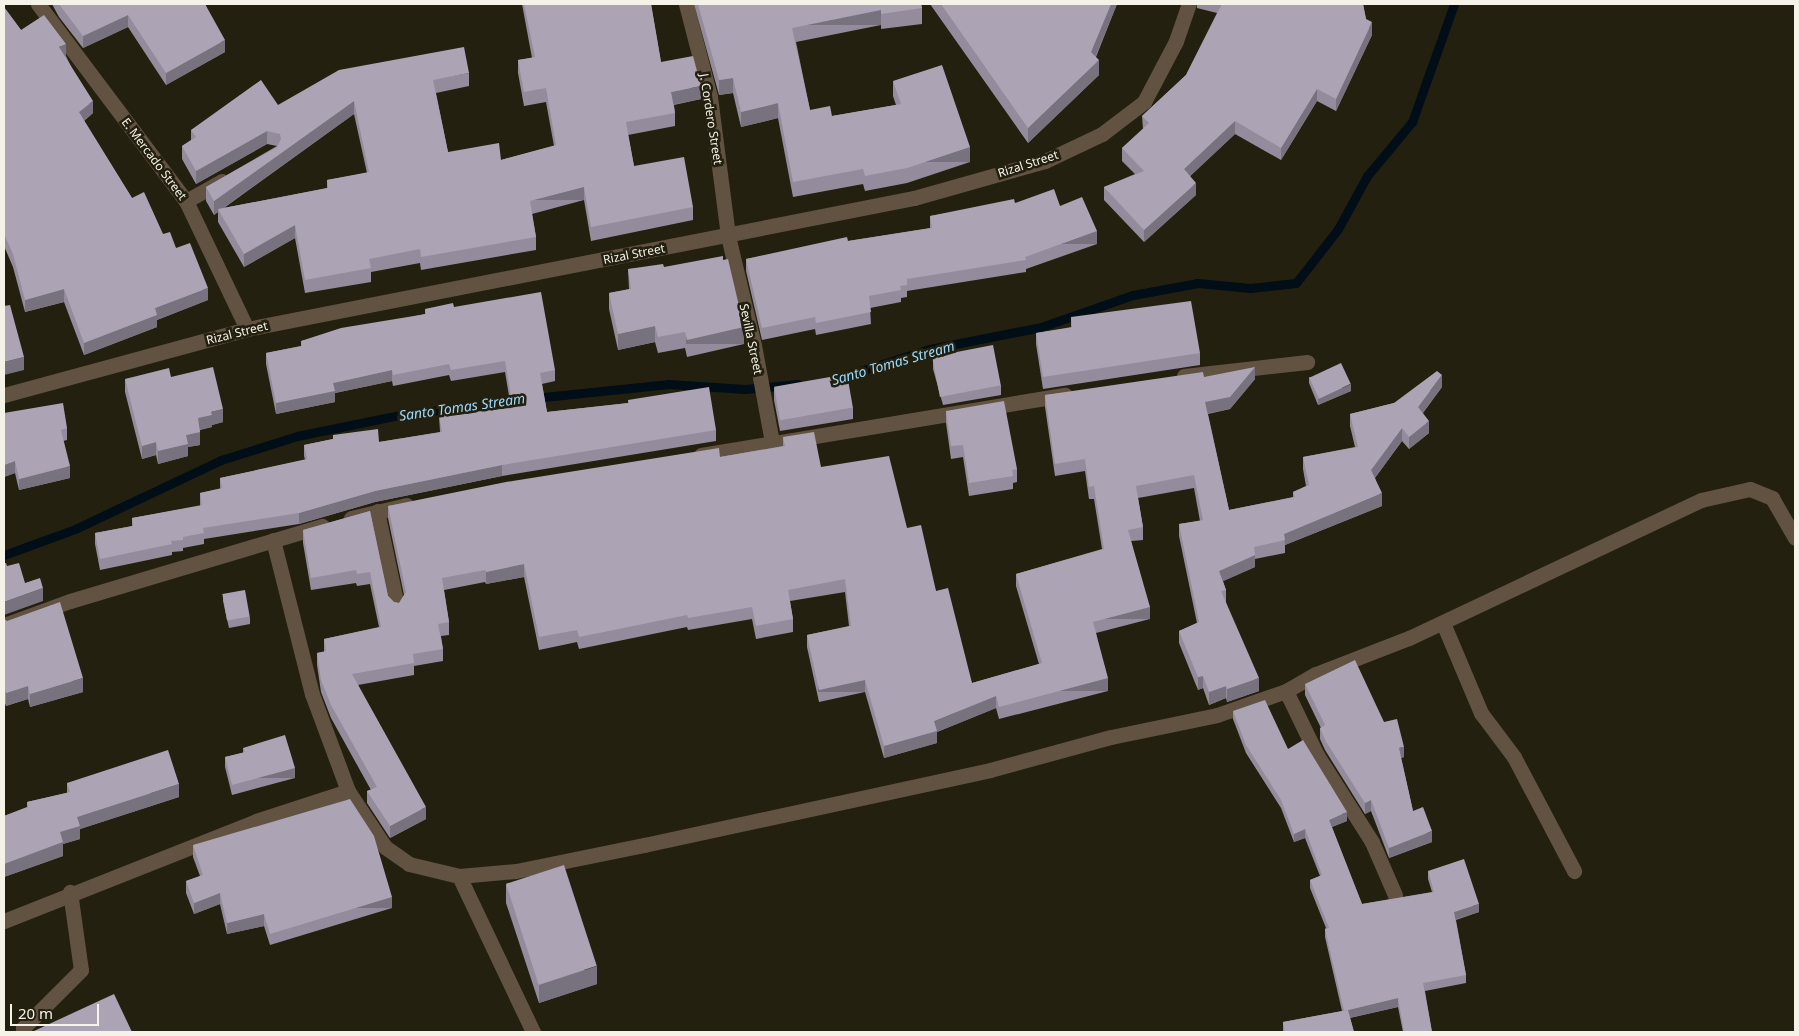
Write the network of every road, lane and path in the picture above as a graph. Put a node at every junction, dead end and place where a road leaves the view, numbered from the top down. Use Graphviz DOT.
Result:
graph roads {
  1 [pos="38,4"];
  2 [pos="686,4"];
  3 [pos="1189,4"];
  4 [pos="238,172"];
  5 [pos="186,201"];
  6 [pos="728,236"];
  7 [pos="247,329"];
  8 [pos="1307,362"];
  9 [pos="1165,379"];
  10 [pos="1078,393"];
  11 [pos="4,394"];
  12 [pos="772,442"];
  13 [pos="688,457"];
  14 [pos="426,501"];
  15 [pos="377,511"];
  16 [pos="1795,538"];
  17 [pos="273,540"];
  18 [pos="397,606"];
  19 [pos="1443,623"];
  20 [pos="4,625"];
  21 [pos="1286,691"];
  22 [pos="348,791"];
  23 [pos="1574,872"];
  24 [pos="459,876"];
  25 [pos="70,892"];
  26 [pos="1394,895"];
  27 [pos="4,920"];
  28 [pos="24,1032"];
  29 [pos="533,1032"];
  1 -- 5 [label="street, E. Mercado Street"];
  2 -- 6 [label="street, J. Cordero Street"];
  3 -- 6 [label="street, Rizal Street"];
  4 -- 5 [label="street"];
  5 -- 7 [label="street, E. Mercado Street"];
  6 -- 7 [label="street, Rizal Street"];
  6 -- 12 [label="street, Sevilla Street"];
  7 -- 11 [label="street, Rizal Street"];
  8 -- 9 [label="street"];
  10 -- 12 [label="street"];
  12 -- 13 [label="street"];
  14 -- 15 [label="street"];
  15 -- 17 [label="street"];
  15 -- 18 [label="street"];
  16 -- 19 [label="street"];
  17 -- 20 [label="street"];
  17 -- 22 [label="street"];
  19 -- 21 [label="street"];
  19 -- 23 [label="street"];
  21 -- 24 [label="street"];
  21 -- 26 [label="street"];
  22 -- 24 [label="street"];
  22 -- 25 [label="street"];
  24 -- 29 [label="street"];
  25 -- 27 [label="street"];
  25 -- 28 [label="street"];
}
